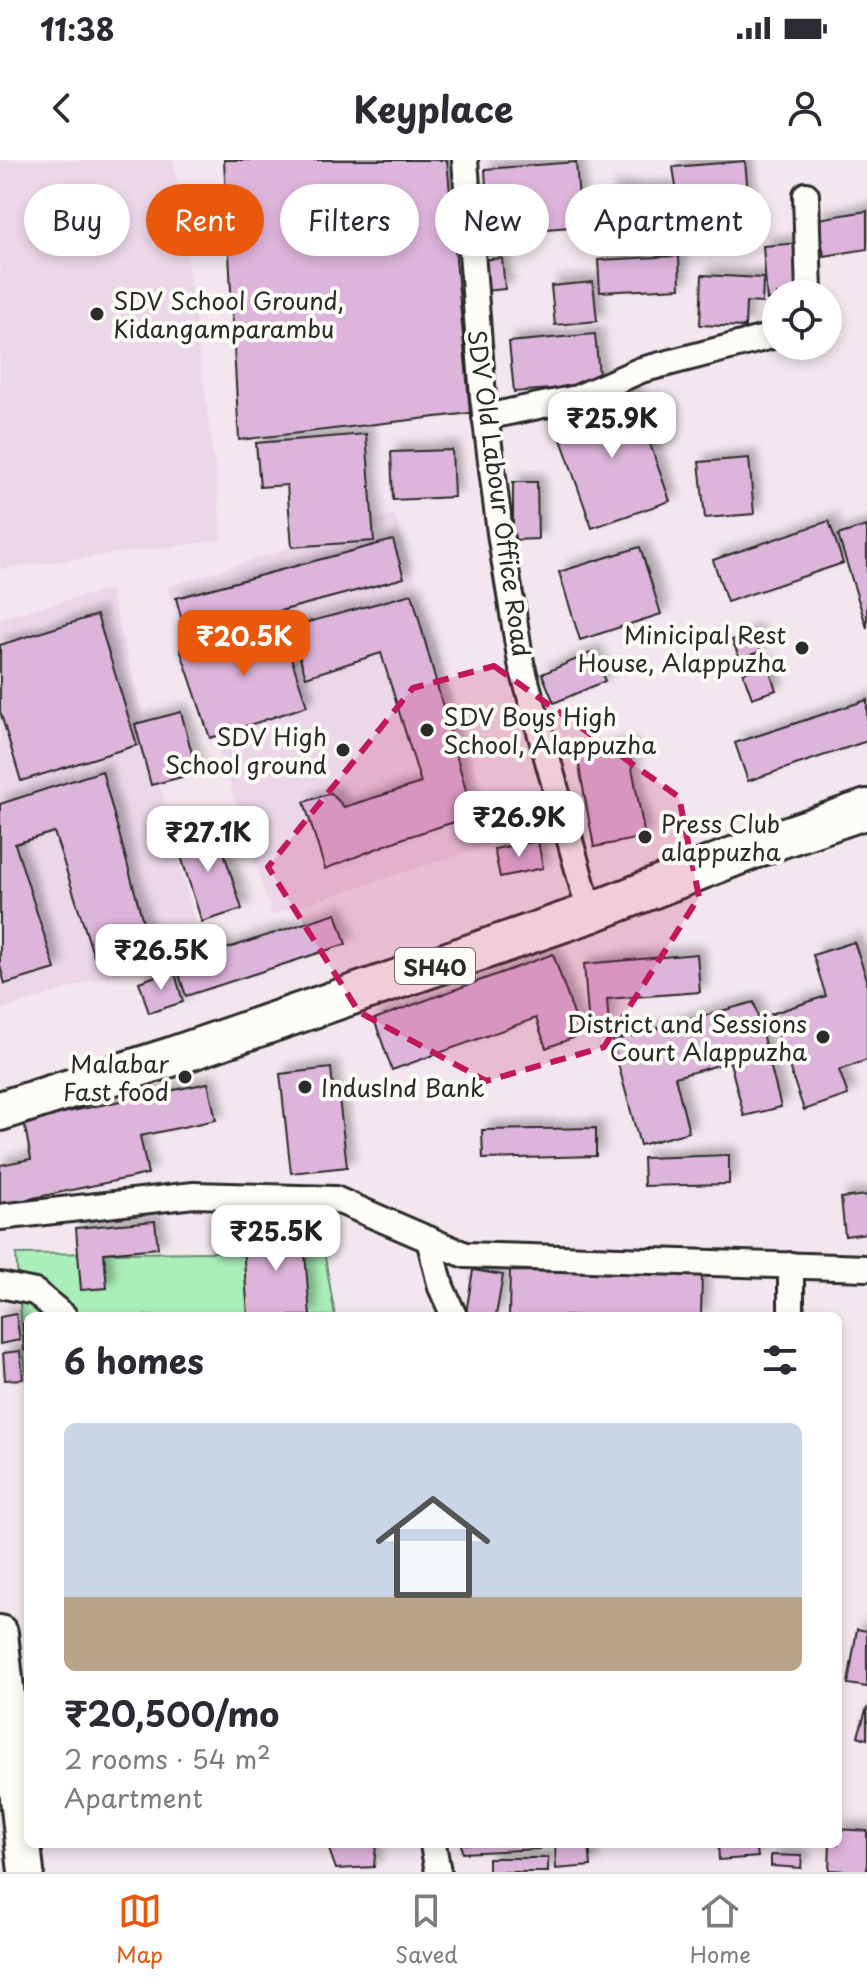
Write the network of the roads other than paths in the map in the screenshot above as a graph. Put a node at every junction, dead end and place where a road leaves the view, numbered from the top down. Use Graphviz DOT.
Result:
graph roads {
  1 [pos="465,160"];
  2 [pos="806,195"];
  3 [pos="809,280"];
  4 [pos="762,339"];
  5 [pos="485,417"];
  6 [pos="867,809"];
  7 [pos="590,913"];
  8 [pos="0,1111"];
  9 [pos="0,1217"];
  10 [pos="429,1239"];
  11 [pos="791,1265"];
  12 [pos="867,1268"];
  13 [pos="0,1285"];
  14 [pos="59,1312"];
  15 [pos="452,1312"];
  16 [pos="791,1312"];
  17 [pos="0,1633"];
  18 [pos="24,1836"];
  19 [pos="434,1848"];
  20 [pos="438,1872"];
  1 -- 5 [label="street, SDV Old Labour Office Road"];
  2 -- 3 [label="street"];
  4 -- 5 [label="street"];
  5 -- 7 [label="street, SDV Old Labour Office Road"];
  6 -- 7 [label="main road, SH40"];
  7 -- 8 [label="main road, SH40"];
  9 -- 10 [label="street"];
  10 -- 11 [label="street"];
  10 -- 15 [label="street"];
  11 -- 12 [label="street"];
  11 -- 16 [label="street"];
  13 -- 14 [label="street"];
  17 -- 18 [label="main road"];
  19 -- 20 [label="street"];
}
